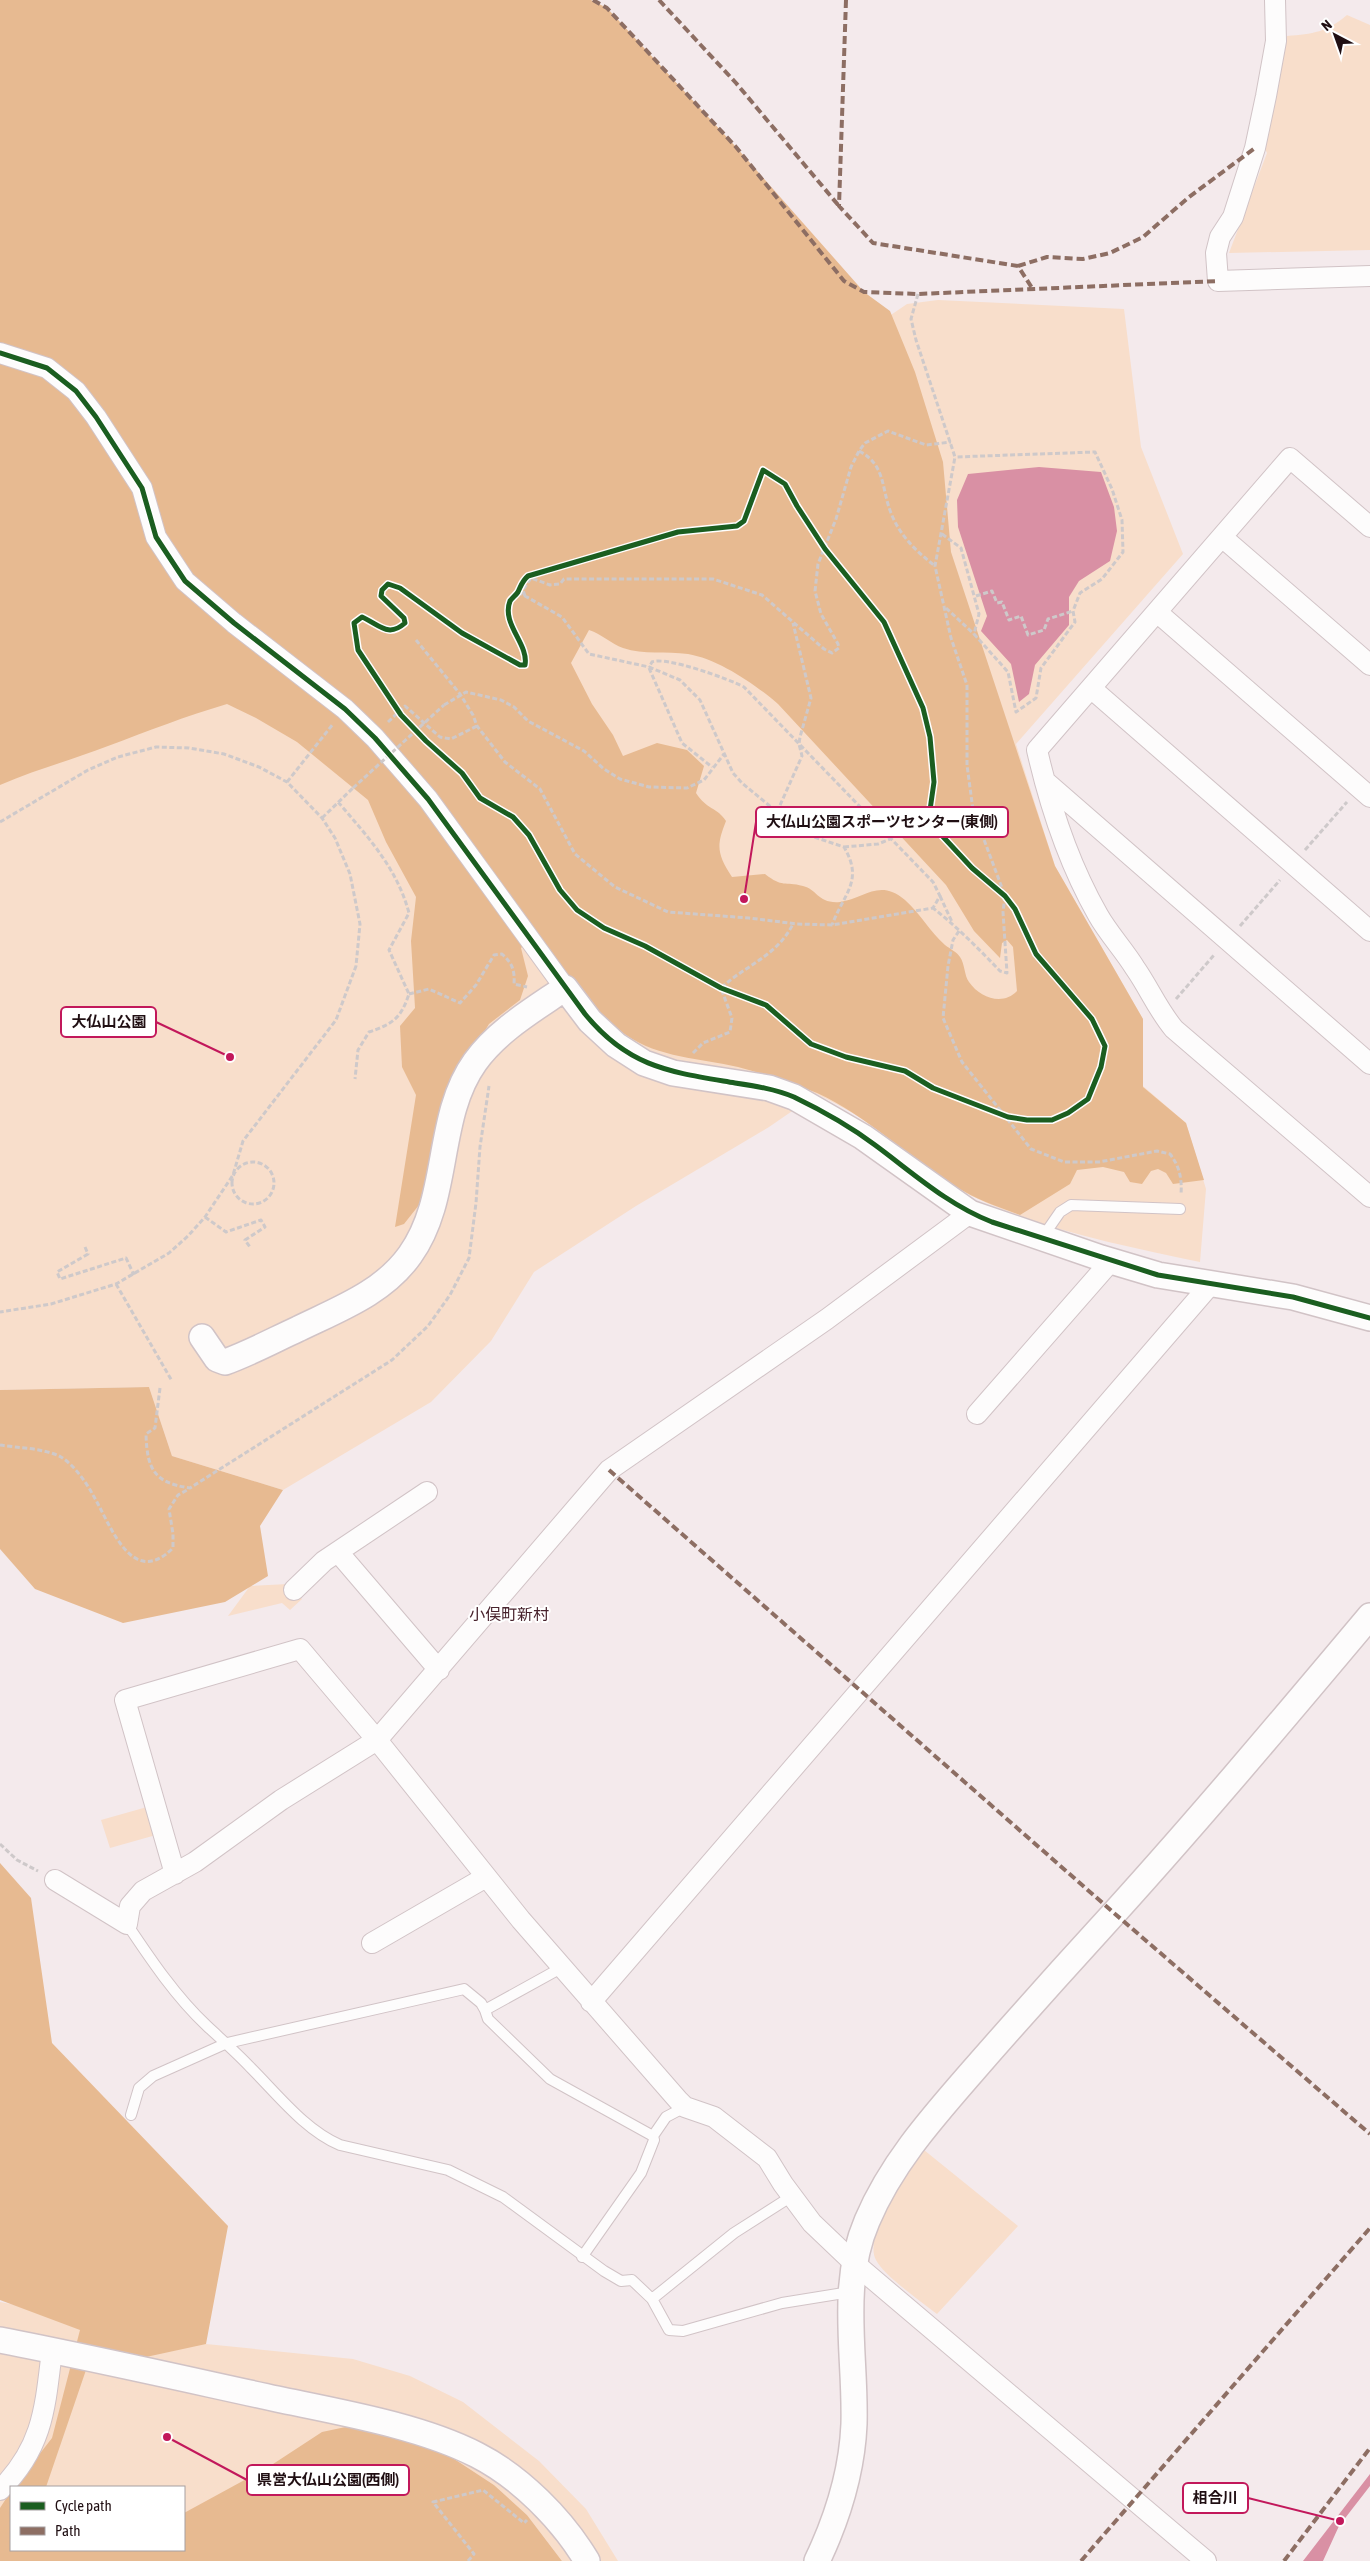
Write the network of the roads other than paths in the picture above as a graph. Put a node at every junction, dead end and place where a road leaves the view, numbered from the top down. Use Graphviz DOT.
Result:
graph roads {
  1 [pos="1275,0"];
  2 [pos="1370,276"];
  3 [pos="0,354"];
  4 [pos="1370,527"];
  5 [pos="1222,537"];
  6 [pos="1158,613"];
  7 [pos="1370,665"];
  8 [pos="1092,689"];
  9 [pos="1044,781"];
  10 [pos="1365,793"];
  11 [pos="1370,931"];
  12 [pos="555,995"];
  13 [pos="1370,1064"];
  14 [pos="1369,1194"];
  15 [pos="1180,1209"];
  16 [pos="970,1214"];
  17 [pos="1041,1238"];
  18 [pos="1111,1261"];
  19 [pos="1210,1285"];
  20 [pos="1370,1318"];
  21 [pos="202,1337"];
  22 [pos="977,1414"];
  23 [pos="427,1492"];
  24 [pos="338,1552"];
  25 [pos="294,1590"];
  26 [pos="1370,1616"];
  27 [pos="439,1670"];
  28 [pos="377,1740"];
  29 [pos="175,1874"];
  30 [pos="486,1877"];
  31 [pos="55,1880"];
  32 [pos="126,1924"];
  33 [pos="372,1943"];
  34 [pos="561,1968"];
  35 [pos="591,2002"];
  36 [pos="485,2010"];
  37 [pos="227,2043"];
  38 [pos="685,2107"];
  39 [pos="131,2114"];
  40 [pos="653,2136"];
  41 [pos="792,2196"];
  42 [pos="582,2257"];
  43 [pos="854,2263"];
  44 [pos="850,2292"];
  45 [pos="652,2299"];
  46 [pos="0,2340"];
  47 [pos="52,2350"];
  48 [pos="0,2490"];
  49 [pos="587,2561"];
  50 [pos="817,2561"];
  51 [pos="1206,2561"];
  1 -- 2 [label="street"];
  3 -- 12 [label="street"];
  4 -- 5 [label="street"];
  5 -- 6 [label="street"];
  5 -- 7 [label="street"];
  6 -- 8 [label="street"];
  6 -- 10 [label="street"];
  8 -- 9 [label="street"];
  8 -- 11 [label="street"];
  9 -- 13 [label="street"];
  9 -- 14 [label="street"];
  12 -- 16 [label="street"];
  12 -- 21 [label="street"];
  15 -- 17 [label="lane"];
  16 -- 17 [label="street"];
  16 -- 27 [label="street"];
  17 -- 18 [label="street"];
  18 -- 19 [label="street"];
  18 -- 22 [label="street"];
  19 -- 20 [label="street"];
  19 -- 35 [label="street"];
  23 -- 24 [label="street"];
  24 -- 25 [label="street"];
  24 -- 27 [label="street"];
  26 -- 43 [label="street"];
  27 -- 28 [label="street"];
  28 -- 29 [label="street"];
  28 -- 29 [label="street"];
  28 -- 30 [label="street"];
  29 -- 32 [label="street"];
  30 -- 33 [label="street"];
  30 -- 34 [label="street"];
  31 -- 32 [label="street"];
  32 -- 37 [label="lane"];
  34 -- 35 [label="street"];
  34 -- 36 [label="lane"];
  35 -- 38 [label="street"];
  36 -- 37 [label="lane"];
  36 -- 40 [label="lane"];
  37 -- 39 [label="lane"];
  37 -- 42 [label="lane"];
  38 -- 40 [label="lane"];
  38 -- 41 [label="street"];
  40 -- 42 [label="lane"];
  41 -- 43 [label="street"];
  41 -- 45 [label="lane"];
  42 -- 45 [label="lane"];
  43 -- 44 [label="street"];
  43 -- 51 [label="street"];
  44 -- 45 [label="lane"];
  44 -- 50 [label="street"];
  46 -- 47 [label="street"];
  47 -- 48 [label="street"];
  47 -- 49 [label="street"];
}
